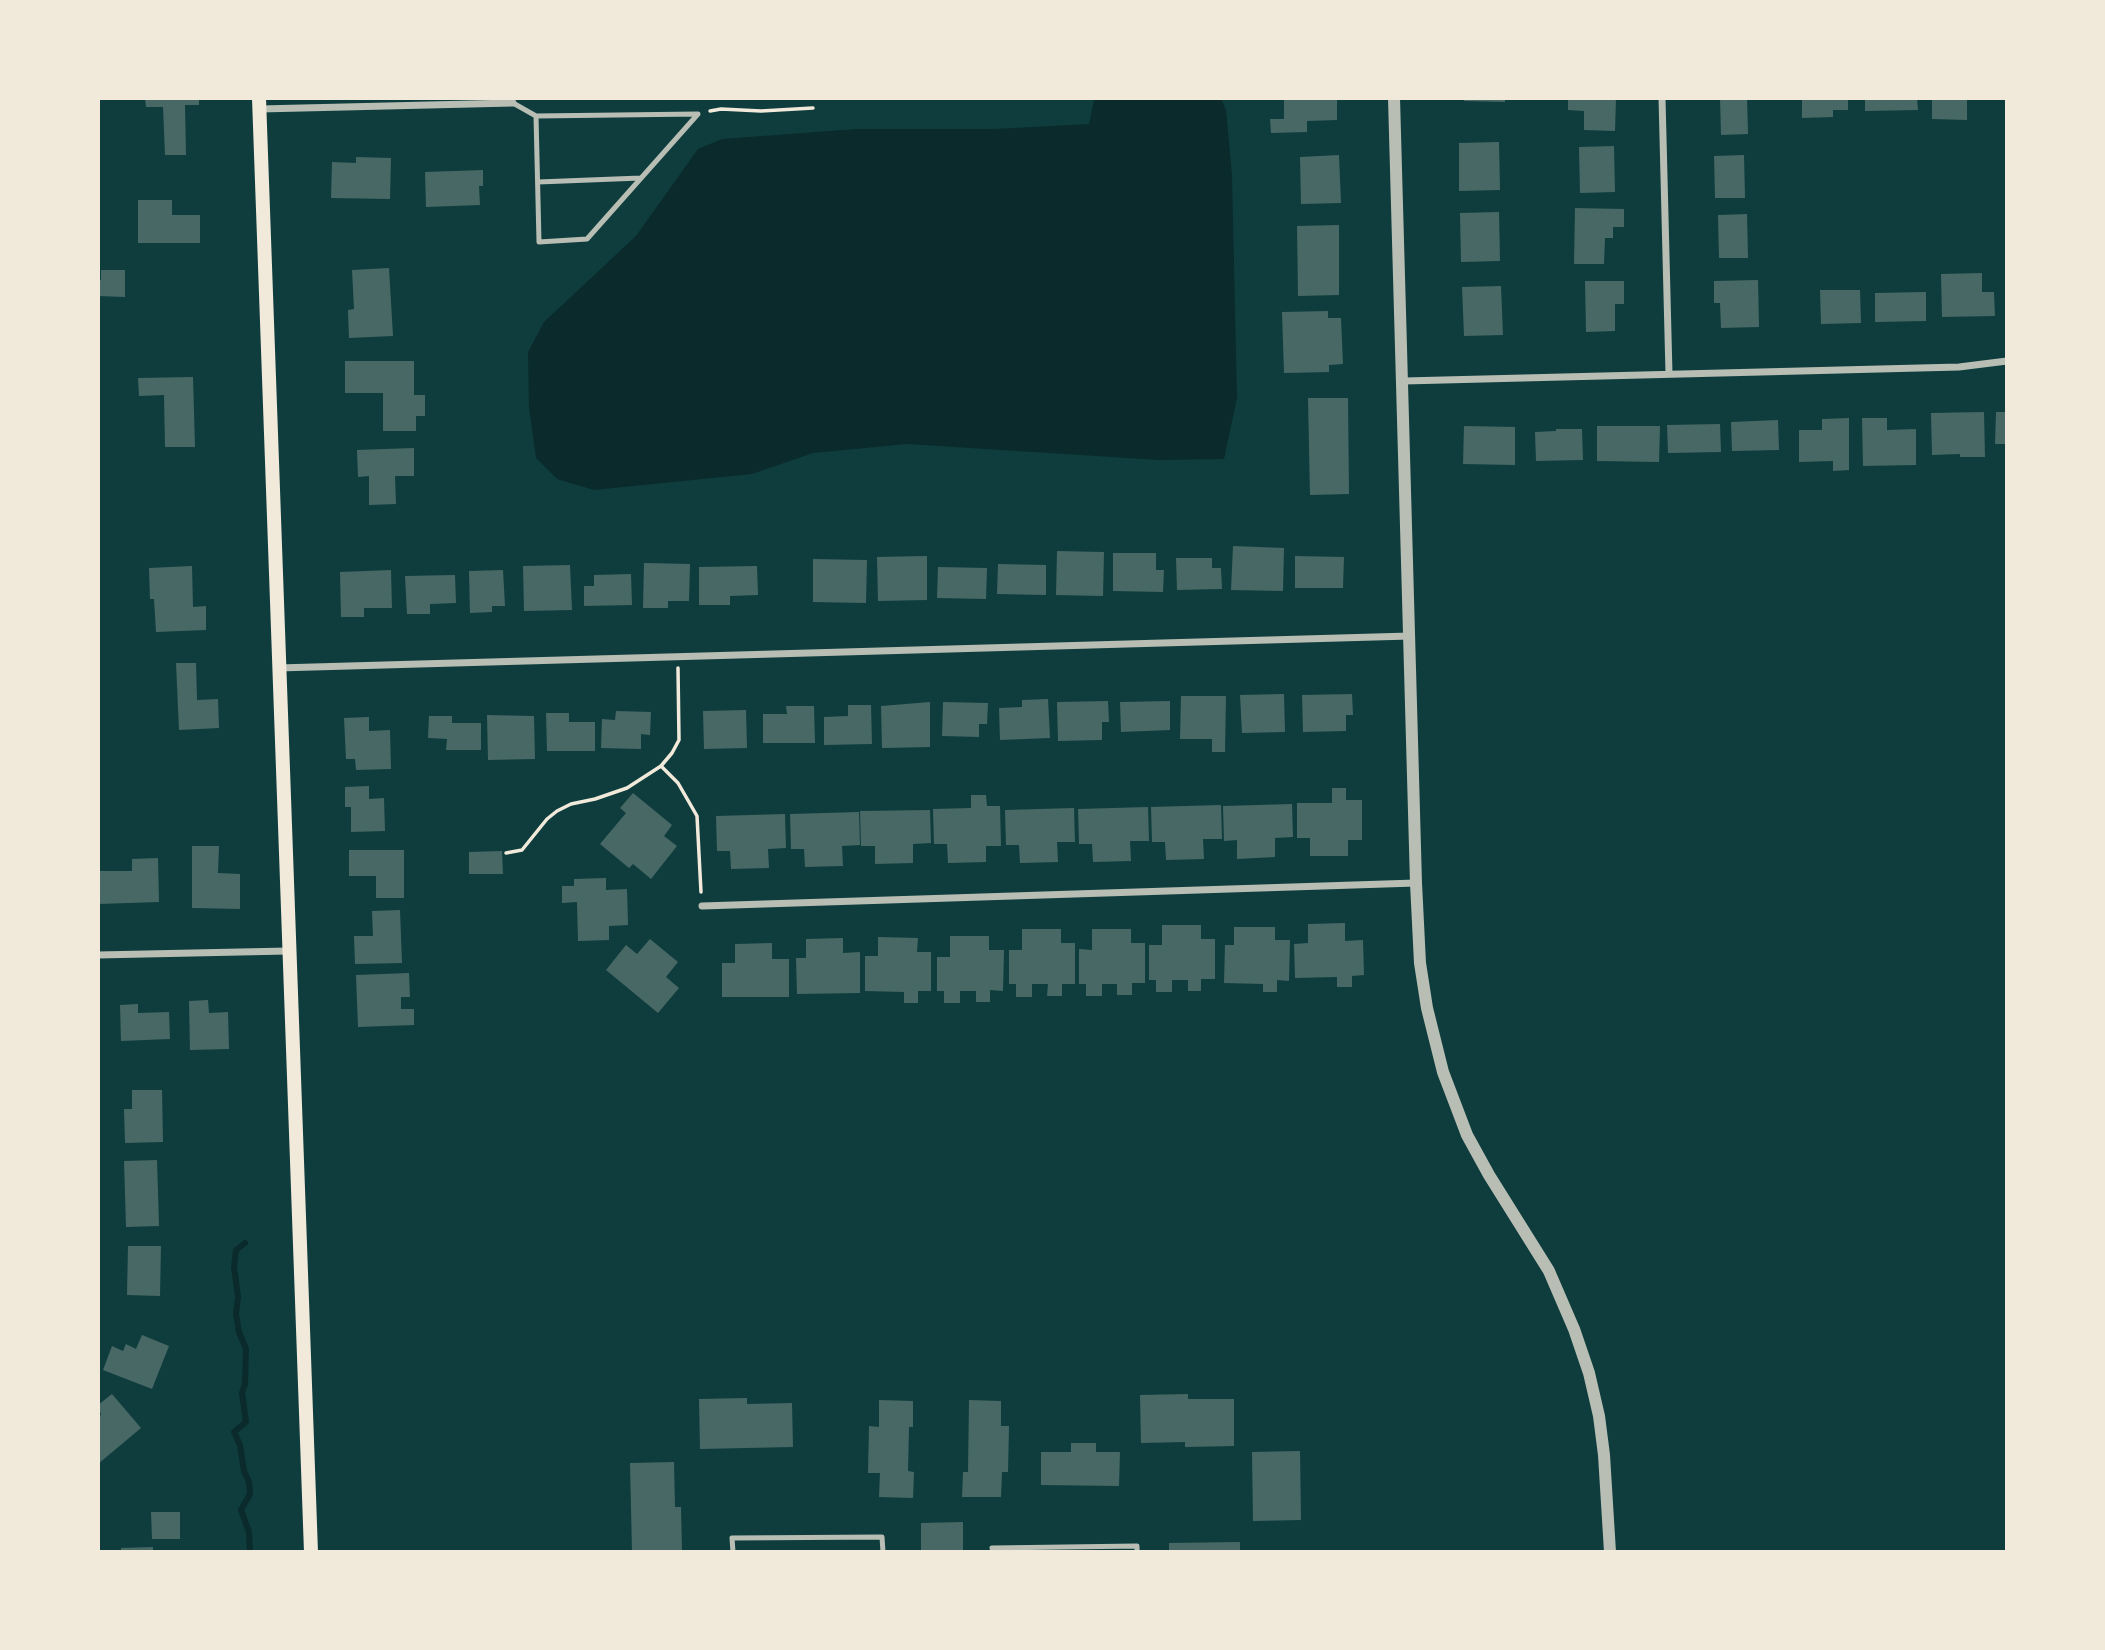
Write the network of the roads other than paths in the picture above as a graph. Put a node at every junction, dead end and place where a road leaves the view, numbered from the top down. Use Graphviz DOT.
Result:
graph roads {
  1 [pos="1394,98"];
  2 [pos="1662,98"];
  3 [pos="424,102"];
  4 [pos="513,103"];
  5 [pos="259,104"];
  6 [pos="537,116"];
  7 [pos="641,178"];
  8 [pos="538,182"];
  9 [pos="2007,360"];
  10 [pos="1669,374"];
  11 [pos="1404,381"];
  12 [pos="1410,636"];
  13 [pos="278,668"];
  14 [pos="1416,883"];
  15 [pos="702,906"];
  16 [pos="288,951"];
  17 [pos="98,955"];
  18 [pos="311,1552"];
  19 [pos="733,1552"];
  20 [pos="883,1552"];
  21 [pos="992,1552"];
  22 [pos="1137,1552"];
  23 [pos="1610,1552"];
  1 -- 11 [label="street"];
  2 -- 10 [label="street"];
  3 -- 4 [label="street"];
  3 -- 5 [label="street"];
  4 -- 6 [label="lane"];
  5 -- 13 [label="main road"];
  6 -- 7 [label="lane"];
  6 -- 8 [label="lane"];
  7 -- 8 [label="lane"];
  7 -- 8 [label="lane"];
  9 -- 10 [label="street"];
  10 -- 11 [label="street"];
  11 -- 12 [label="street"];
  12 -- 13 [label="street"];
  12 -- 14 [label="street"];
  13 -- 16 [label="main road"];
  14 -- 15 [label="street"];
  14 -- 23 [label="street"];
  16 -- 17 [label="street"];
  16 -- 18 [label="main road"];
  19 -- 20 [label="lane"];
  21 -- 22 [label="lane"];
}
